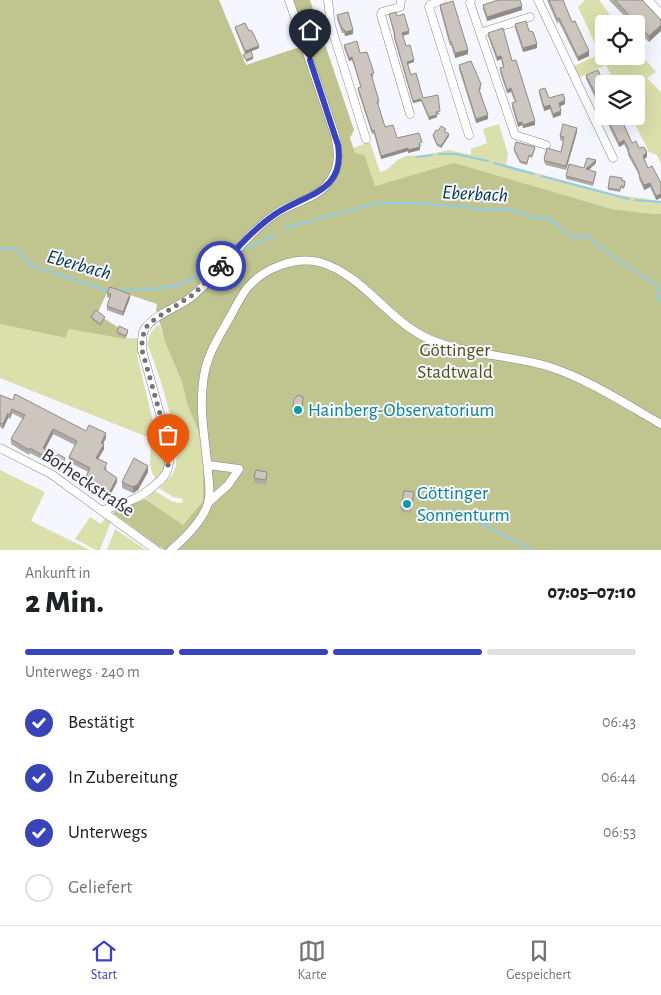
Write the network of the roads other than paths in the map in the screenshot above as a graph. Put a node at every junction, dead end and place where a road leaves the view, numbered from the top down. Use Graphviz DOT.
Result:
graph roads {
  1 [pos="289,0"];
  2 [pos="328,0"];
  3 [pos="401,0"];
  4 [pos="441,0"];
  5 [pos="471,0"];
  6 [pos="538,0"];
  7 [pos="648,0"];
  8 [pos="661,14"];
  9 [pos="530,17"];
  10 [pos="480,33"];
  11 [pos="410,114"];
  12 [pos="469,135"];
  13 [pos="366,139"];
  14 [pos="546,144"];
  15 [pos="613,158"];
  16 [pos="661,424"];
  17 [pos="0,448"];
  18 [pos="208,465"];
  19 [pos="209,502"];
  20 [pos="103,510"];
  21 [pos="156,550"];
  22 [pos="171,550"];
  1 -- 20 [label="street"];
  2 -- 13 [label="street"];
  3 -- 11 [label="street"];
  4 -- 12 [label="street"];
  5 -- 10 [label="street"];
  6 -- 15 [label="street"];
  7 -- 8 [label="street"];
  9 -- 10 [label="street"];
  10 -- 14 [label="street"];
  16 -- 18 [label="street"];
  17 -- 20 [label="street, Borheckstraße"];
  18 -- 19 [label="street"];
  18 -- 19 [label="street"];
  19 -- 22 [label="street"];
  20 -- 21 [label="street, Borheckstraße"];
}
